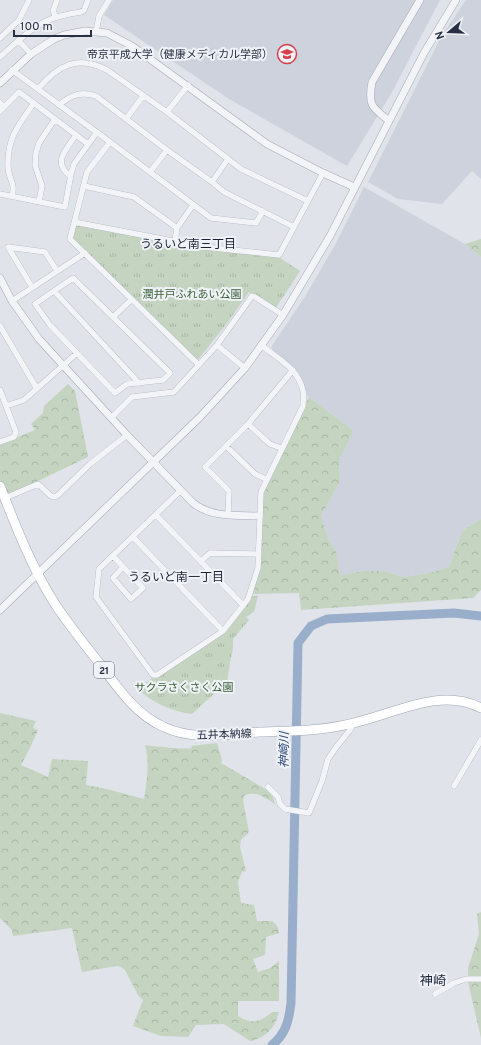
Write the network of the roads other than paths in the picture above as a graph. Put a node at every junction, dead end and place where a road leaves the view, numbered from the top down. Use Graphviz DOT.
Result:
graph roads {
  1 [pos="29,0"];
  2 [pos="57,0"];
  3 [pos="88,0"];
  4 [pos="109,0"];
  5 [pos="420,0"];
  6 [pos="456,0"];
  7 [pos="56,17"];
  8 [pos="96,32"];
  9 [pos="0,38"];
  10 [pos="19,41"];
  11 [pos="32,54"];
  12 [pos="0,57"];
  13 [pos="12,70"];
  14 [pos="0,82"];
  15 [pos="188,85"];
  16 [pos="38,88"];
  17 [pos="143,96"];
  18 [pos="34,103"];
  19 [pos="59,105"];
  20 [pos="1,107"];
  21 [pos="167,112"];
  22 [pos="55,119"];
  23 [pos="126,119"];
  24 [pos="388,120"];
  25 [pos="97,132"];
  26 [pos="76,135"];
  27 [pos="110,142"];
  28 [pos="88,144"];
  29 [pos="167,150"];
  30 [pos="228,159"];
  31 [pos="150,172"];
  32 [pos="323,173"];
  33 [pos="70,176"];
  34 [pos="212,182"];
  35 [pos="84,186"];
  36 [pos="354,187"];
  37 [pos="0,194"];
  38 [pos="12,196"];
  39 [pos="308,201"];
  40 [pos="39,202"];
  41 [pos="194,205"];
  42 [pos="263,211"];
  43 [pos="74,222"];
  44 [pos="294,227"];
  45 [pos="177,228"];
  46 [pos="175,241"];
  47 [pos="85,253"];
  48 [pos="57,271"];
  49 [pos="0,278"];
  50 [pos="32,287"];
  51 [pos="54,291"];
  52 [pos="12,300"];
  53 [pos="131,300"];
  54 [pos="283,314"];
  55 [pos="113,317"];
  56 [pos="0,326"];
  57 [pos="217,345"];
  58 [pos="261,345"];
  59 [pos="77,353"];
  60 [pos="62,366"];
  61 [pos="199,366"];
  62 [pos="245,368"];
  63 [pos="293,370"];
  64 [pos="139,382"];
  65 [pos="37,389"];
  66 [pos="0,390"];
  67 [pos="6,406"];
  68 [pos="111,418"];
  69 [pos="248,424"];
  70 [pos="127,435"];
  71 [pos="0,442"];
  72 [pos="227,447"];
  73 [pos="281,448"];
  74 [pos="154,461"];
  75 [pos="266,479"];
  76 [pos="0,486"];
  77 [pos="180,491"];
  78 [pos="5,498"];
  79 [pos="228,514"];
  80 [pos="156,515"];
  81 [pos="259,516"];
  82 [pos="133,537"];
  83 [pos="258,554"];
  84 [pos="113,556"];
  85 [pos="201,561"];
  86 [pos="123,567"];
  87 [pos="38,574"];
  88 [pos="243,604"];
  89 [pos="0,610"];
  90 [pos="223,631"];
  91 [pos="481,708"];
  92 [pos="353,724"];
  93 [pos="481,740"];
  94 [pos="454,786"];
  95 [pos="268,787"];
  96 [pos="481,980"];
  97 [pos="435,994"];
  1 -- 9 [label="street"];
  2 -- 7 [label="street"];
  3 -- 7 [label="street"];
  4 -- 8 [label="street"];
  5 -- 24 [label="street"];
  6 -- 24 [label="street"];
  7 -- 10 [label="street"];
  8 -- 11 [label="street"];
  8 -- 15 [label="street"];
  10 -- 11 [label="street"];
  10 -- 12 [label="street"];
  11 -- 13 [label="street"];
  13 -- 14 [label="street"];
  13 -- 16 [label="street"];
  15 -- 21 [label="street"];
  15 -- 32 [label="street"];
  16 -- 17 [label="street"];
  16 -- 19 [label="street"];
  17 -- 21 [label="street"];
  17 -- 23 [label="street"];
  18 -- 20 [label="street"];
  18 -- 22 [label="street"];
  18 -- 38 [label="street"];
  19 -- 23 [label="street"];
  19 -- 25 [label="street"];
  21 -- 30 [label="street"];
  22 -- 26 [label="street"];
  22 -- 40 [label="street"];
  23 -- 29 [label="street"];
  24 -- 36 [label="street"];
  25 -- 27 [label="street"];
  25 -- 28 [label="street"];
  26 -- 28 [label="street"];
  26 -- 33 [label="street"];
  27 -- 31 [label="street"];
  27 -- 35 [label="street"];
  28 -- 33 [label="street"];
  29 -- 31 [label="street"];
  29 -- 34 [label="street"];
  30 -- 34 [label="street"];
  30 -- 39 [label="street"];
  31 -- 41 [label="street"];
  32 -- 36 [label="street"];
  32 -- 39 [label="street"];
  33 -- 40 [label="street"];
  34 -- 42 [label="street"];
  35 -- 43 [label="street"];
  35 -- 45 [label="street"];
  36 -- 54 [label="street"];
  37 -- 38 [label="street"];
  38 -- 40 [label="street"];
  39 -- 44 [label="street"];
  41 -- 42 [label="street"];
  41 -- 45 [label="street"];
  42 -- 44 [label="street"];
  43 -- 46 [label="street"];
  43 -- 47 [label="street"];
  44 -- 46 [label="street"];
  45 -- 46 [label="street"];
  47 -- 48 [label="street"];
  47 -- 53 [label="street"];
  48 -- 50 [label="street"];
  48 -- 50 [label="street"];
  49 -- 52 [label="street"];
  50 -- 52 [label="street"];
  51 -- 55 [label="street"];
  51 -- 59 [label="street"];
  51 -- 64 [label="street"];
  52 -- 60 [label="street"];
  53 -- 55 [label="street"];
  53 -- 61 [label="street"];
  54 -- 57 [label="street"];
  54 -- 58 [label="street"];
  55 -- 64 [label="street"];
  56 -- 65 [label="street"];
  57 -- 61 [label="street"];
  57 -- 62 [label="street"];
  58 -- 62 [label="street"];
  58 -- 63 [label="street"];
  59 -- 60 [label="street"];
  59 -- 64 [label="street"];
  60 -- 65 [label="street"];
  60 -- 68 [label="street"];
  61 -- 68 [label="street"];
  62 -- 74 [label="street"];
  63 -- 69 [label="street"];
  63 -- 73 [label="street"];
  65 -- 67 [label="street"];
  66 -- 67 [label="street"];
  67 -- 71 [label="street"];
  68 -- 70 [label="street"];
  69 -- 72 [label="street"];
  69 -- 73 [label="street"];
  70 -- 74 [label="street"];
  70 -- 78 [label="street"];
  72 -- 75 [label="street"];
  72 -- 79 [label="street"];
  73 -- 75 [label="street"];
  74 -- 77 [label="street"];
  74 -- 87 [label="street"];
  75 -- 81 [label="street"];
  76 -- 78 [label="main road, 五井本納線 / 21"];
  77 -- 79 [label="street"];
  77 -- 80 [label="street"];
  78 -- 87 [label="main road, 五井本納線 / 21"];
  79 -- 81 [label="street"];
  80 -- 82 [label="street"];
  80 -- 85 [label="street"];
  81 -- 83 [label="street"];
  82 -- 84 [label="street"];
  82 -- 90 [label="street"];
  83 -- 85 [label="street"];
  83 -- 88 [label="street"];
  84 -- 86 [label="street"];
  84 -- 90 [label="street"];
  85 -- 88 [label="street"];
  86 -- 86 [label="street"];
  87 -- 89 [label="street"];
  87 -- 92 [label="main road, 五井本納線 / 21"];
  88 -- 90 [label="street"];
  91 -- 92 [label="main road, 五井本納線 / 21"];
  92 -- 95 [label="street"];
  93 -- 94 [label="street"];
  96 -- 97 [label="street"];
}
